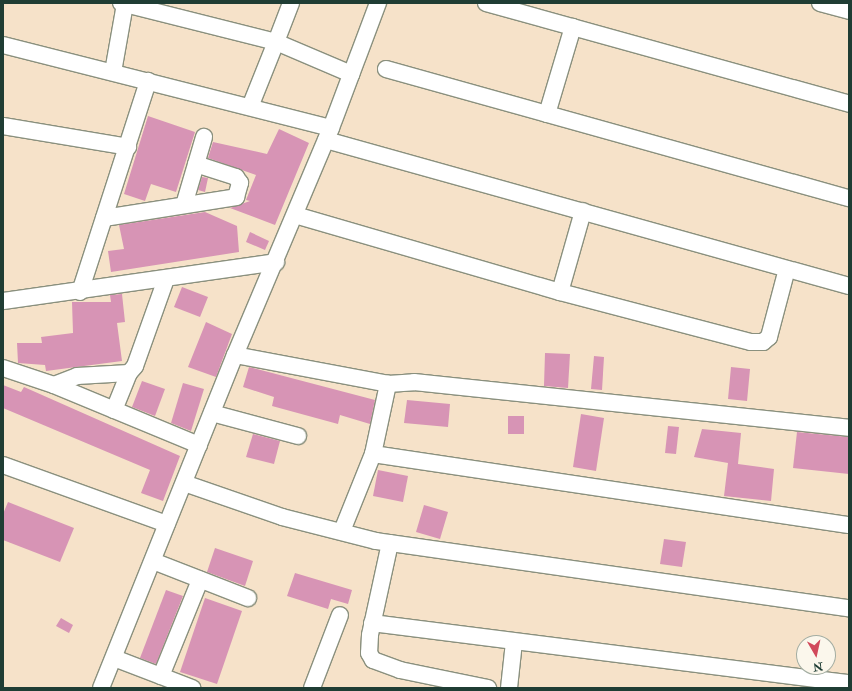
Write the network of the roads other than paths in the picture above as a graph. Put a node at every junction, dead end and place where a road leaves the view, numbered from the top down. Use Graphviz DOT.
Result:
graph roads {
  1 [pos="123,3"];
  2 [pos="291,3"];
  3 [pos="378,3"];
  4 [pos="486,3"];
  5 [pos="820,3"];
  6 [pos="849,11"];
  7 [pos="572,27"];
  8 [pos="276,42"];
  9 [pos="3,45"];
  10 [pos="386,69"];
  11 [pos="113,72"];
  12 [pos="351,74"];
  13 [pos="148,81"];
  14 [pos="849,104"];
  15 [pos="250,107"];
  16 [pos="547,114"];
  17 [pos="3,126"];
  18 [pos="328,134"];
  19 [pos="204,137"];
  20 [pos="128,147"];
  21 [pos="196,164"];
  22 [pos="849,198"];
  23 [pos="184,206"];
  24 [pos="583,212"];
  25 [pos="295,215"];
  26 [pos="104,218"];
  27 [pos="276,262"];
  28 [pos="787,269"];
  29 [pos="166,279"];
  30 [pos="849,286"];
  31 [pos="80,292"];
  32 [pos="560,292"];
  33 [pos="3,301"];
  34 [pos="235,355"];
  35 [pos="3,368"];
  36 [pos="129,373"];
  37 [pos="388,384"];
  38 [pos="54,385"];
  39 [pos="114,410"];
  40 [pos="212,413"];
  41 [pos="849,428"];
  42 [pos="298,436"];
  43 [pos="199,445"];
  44 [pos="373,454"];
  45 [pos="3,465"];
  46 [pos="184,483"];
  47 [pos="167,524"];
  48 [pos="849,525"];
  49 [pos="342,531"];
  50 [pos="390,543"];
  51 [pos="153,561"];
  52 [pos="200,580"];
  53 [pos="248,598"];
  54 [pos="849,608"];
  55 [pos="340,615"];
  56 [pos="372,623"];
  57 [pos="514,642"];
  58 [pos="114,658"];
  59 [pos="161,676"];
  60 [pos="849,683"];
  61 [pos="102,688"];
  62 [pos="192,688"];
  63 [pos="312,688"];
  64 [pos="488,688"];
  65 [pos="509,688"];
  1 -- 8 [label="street"];
  1 -- 11 [label="street"];
  2 -- 8 [label="street"];
  3 -- 12 [label="street"];
  4 -- 7 [label="street"];
  5 -- 6 [label="street"];
  7 -- 14 [label="street"];
  7 -- 16 [label="street"];
  8 -- 12 [label="street"];
  8 -- 15 [label="street"];
  9 -- 11 [label="street"];
  10 -- 16 [label="street"];
  11 -- 13 [label="street"];
  12 -- 18 [label="street"];
  13 -- 15 [label="street"];
  13 -- 20 [label="street"];
  15 -- 18 [label="street"];
  16 -- 22 [label="street"];
  17 -- 20 [label="street"];
  18 -- 24 [label="street"];
  18 -- 25 [label="street"];
  19 -- 21 [label="street"];
  20 -- 26 [label="street"];
  21 -- 23 [label="street"];
  21 -- 23 [label="street"];
  23 -- 26 [label="street"];
  24 -- 28 [label="street"];
  24 -- 32 [label="street"];
  25 -- 27 [label="street"];
  25 -- 32 [label="street"];
  26 -- 31 [label="street"];
  27 -- 29 [label="street"];
  27 -- 34 [label="street"];
  28 -- 30 [label="street"];
  28 -- 32 [label="street"];
  29 -- 31 [label="street"];
  29 -- 36 [label="street"];
  31 -- 33 [label="street"];
  34 -- 37 [label="street"];
  34 -- 40 [label="street"];
  35 -- 38 [label="street"];
  36 -- 38 [label="street"];
  36 -- 39 [label="street"];
  37 -- 41 [label="street"];
  37 -- 44 [label="street"];
  38 -- 39 [label="street"];
  39 -- 43 [label="street"];
  40 -- 42 [label="street"];
  40 -- 43 [label="street"];
  43 -- 46 [label="street"];
  44 -- 48 [label="street"];
  44 -- 49 [label="street"];
  45 -- 47 [label="street"];
  46 -- 47 [label="street"];
  46 -- 49 [label="street"];
  47 -- 51 [label="street"];
  49 -- 50 [label="street"];
  50 -- 54 [label="street"];
  50 -- 56 [label="street"];
  51 -- 52 [label="street"];
  51 -- 58 [label="street"];
  52 -- 53 [label="street"];
  52 -- 59 [label="street"];
  55 -- 63 [label="street"];
  56 -- 57 [label="street"];
  56 -- 64 [label="street"];
  57 -- 60 [label="street"];
  57 -- 65 [label="street"];
  58 -- 59 [label="street"];
  58 -- 61 [label="street"];
  59 -- 62 [label="street"];
}
